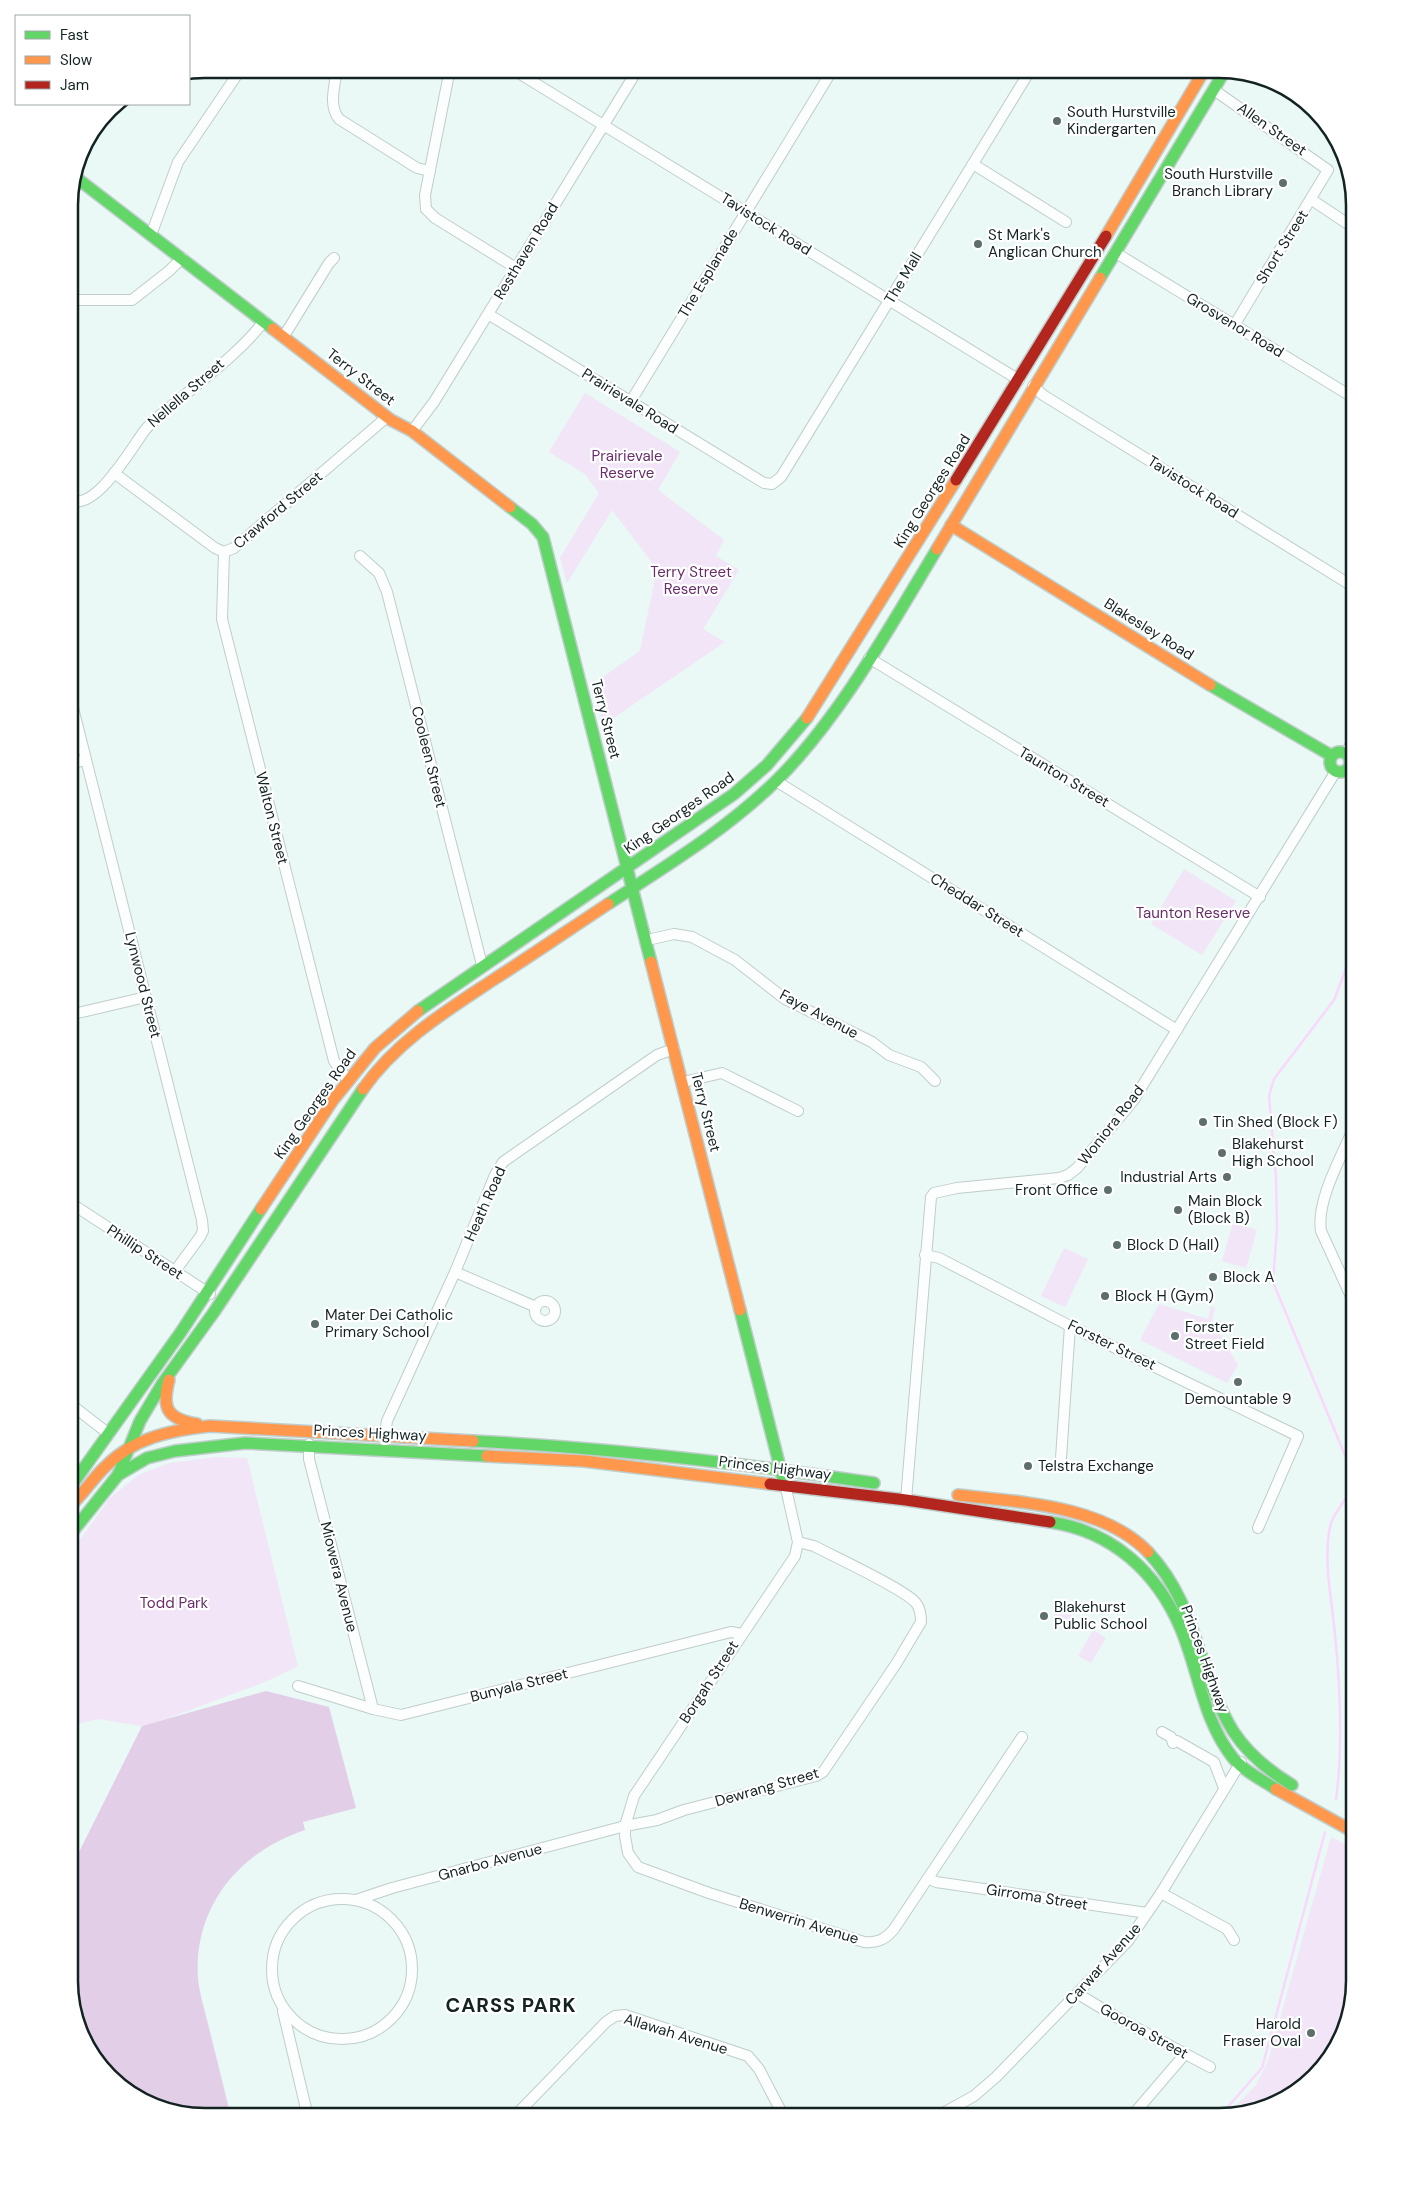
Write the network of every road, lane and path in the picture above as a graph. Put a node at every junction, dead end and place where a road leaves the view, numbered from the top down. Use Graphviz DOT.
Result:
graph roads {
  1 [pos="236,78"];
  2 [pos="336,78"];
  3 [pos="448,78"];
  4 [pos="527,78"];
  5 [pos="632,78"];
  6 [pos="827,78"];
  7 [pos="1026,78"];
  8 [pos="1200,78"];
  9 [pos="1221,78"];
  10 [pos="1214,90"];
  11 [pos="603,124"];
  12 [pos="973,164"];
  13 [pos="1328,170"];
  14 [pos="430,171"];
  15 [pos="80,181"];
  16 [pos="1312,200"];
  17 [pos="745,211"];
  18 [pos="1066,222"];
  19 [pos="1346,223"];
  20 [pos="151,235"];
  21 [pos="1116,252"];
  22 [pos="182,258"];
  23 [pos="334,258"];
  24 [pos="516,268"];
  25 [pos="78,300"];
  26 [pos="889,300"];
  27 [pos="488,314"];
  28 [pos="264,321"];
  29 [pos="1235,324"];
  30 [pos="284,336"];
  31 [pos="1019,380"];
  32 [pos="1033,386"];
  33 [pos="1346,393"];
  34 [pos="630,401"];
  35 [pos="387,417"];
  36 [pos="412,431"];
  37 [pos="114,473"];
  38 [pos="772,484"];
  39 [pos="951,489"];
  40 [pos="78,503"];
  41 [pos="951,525"];
  42 [pos="224,552"];
  43 [pos="360,556"];
  44 [pos="907,560"];
  45 [pos="1346,582"];
  46 [pos="869,658"];
  47 [pos="78,727"];
  48 [pos="1345,754"];
  49 [pos="1332,756"];
  50 [pos="86,760"];
  51 [pos="78,762"];
  52 [pos="1336,771"];
  53 [pos="1346,771"];
  54 [pos="776,781"];
  55 [pos="627,868"];
  56 [pos="633,888"];
  57 [pos="1260,897"];
  58 [pos="647,940"];
  59 [pos="482,965"];
  60 [pos="146,996"];
  61 [pos="78,1013"];
  62 [pos="1178,1030"];
  63 [pos="674,1049"];
  64 [pos="347,1079"];
  65 [pos="683,1082"];
  66 [pos="935,1082"];
  67 [pos="798,1111"];
  68 [pos="1346,1146"];
  69 [pos="77,1207"];
  70 [pos="925,1255"];
  71 [pos="175,1271"];
  72 [pos="455,1272"];
  73 [pos="1346,1285"];
  74 [pos="206,1292"];
  75 [pos="221,1301"];
  76 [pos="536,1307"];
  77 [pos="1070,1326"];
  78 [pos="173,1370"];
  79 [pos="77,1410"];
  80 [pos="210,1426"];
  81 [pos="108,1434"];
  82 [pos="384,1434"];
  83 [pos="308,1444"];
  84 [pos="131,1446"];
  85 [pos="384,1449"];
  86 [pos="147,1458"];
  87 [pos="1061,1458"];
  88 [pos="780,1468"];
  89 [pos="118,1475"];
  90 [pos="77,1477"];
  91 [pos="785,1484"];
  92 [pos="910,1493"];
  93 [pos="946,1493"];
  94 [pos="77,1501"];
  95 [pos="77,1525"];
  96 [pos="1258,1528"];
  97 [pos="798,1542"];
  98 [pos="741,1634"];
  99 [pos="298,1686"];
  100 [pos="373,1709"];
  101 [pos="1162,1732"];
  102 [pos="1022,1736"];
  103 [pos="1249,1752"];
  104 [pos="1239,1764"];
  105 [pos="1224,1788"];
  106 [pos="1346,1815"];
  107 [pos="625,1826"];
  108 [pos="1346,1828"];
  109 [pos="928,1878"];
  110 [pos="1161,1893"];
  111 [pos="356,1900"];
  112 [pos="1147,1913"];
  113 [pos="1234,1940"];
  114 [pos="1078,1994"];
  115 [pos="282,2007"];
  116 [pos="1185,2054"];
  117 [pos="1210,2067"];
  118 [pos="306,2108"];
  119 [pos="523,2108"];
  120 [pos="779,2108"];
  121 [pos="951,2108"];
  122 [pos="1138,2108"];
  1 -- 20 [label="street"];
  2 -- 14 [label="street"];
  3 -- 14 [label="street"];
  4 -- 11 [label="street, Tavistock Road"];
  5 -- 11 [label="street, Resthaven Road"];
  6 -- 17 [label="street, The Esplanade"];
  7 -- 12 [label="street, The Mall"];
  8 -- 31 [label="main road, King Georges Road"];
  9 -- 10 [label="main road, King Georges Road"];
  10 -- 13 [label="street, Allen Street"];
  10 -- 21 [label="main road, King Georges Road"];
  11 -- 17 [label="street, Tavistock Road"];
  11 -- 24 [label="street, Resthaven Road"];
  12 -- 18 [label="street"];
  12 -- 26 [label="street, The Mall"];
  13 -- 16 [label="street, Short Street"];
  14 -- 24 [label="street"];
  15 -- 20 [label="main road, Terry Street"];
  16 -- 19 [label="street"];
  16 -- 29 [label="street, Short Street"];
  17 -- 26 [label="street, Tavistock Road"];
  17 -- 34 [label="street, The Esplanade"];
  20 -- 22 [label="main road, Terry Street"];
  21 -- 29 [label="street, Grosvenor Road"];
  21 -- 32 [label="main road, King Georges Road"];
  22 -- 25 [label="street"];
  22 -- 28 [label="main road, Terry Street"];
  23 -- 30 [label="street"];
  24 -- 27 [label="street, Resthaven Road"];
  26 -- 31 [label="street, Tavistock Road"];
  26 -- 38 [label="street, The Mall"];
  27 -- 34 [label="street, Prairievale Road"];
  27 -- 36 [label="street, Resthaven Road"];
  28 -- 30 [label="main road, Terry Street"];
  28 -- 37 [label="street, Nellella Street"];
  29 -- 33 [label="street, Grosvenor Road"];
  30 -- 35 [label="main road, Terry Street"];
  31 -- 39 [label="main road, King Georges Road"];
  32 -- 41 [label="main road, King Georges Road"];
  32 -- 45 [label="street, Tavistock Road"];
  34 -- 38 [label="street, Prairievale Road"];
  35 -- 36 [label="main road, Terry Street"];
  35 -- 42 [label="street, Crawford Street"];
  36 -- 55 [label="main road, Terry Street"];
  37 -- 40 [label="street, Nellella Street"];
  37 -- 42 [label="street, Crawford Street"];
  39 -- 41 [label="main road"];
  39 -- 44 [label="main road, King Georges Road"];
  41 -- 44 [label="main road"];
  41 -- 46 [label="main road, King Georges Road"];
  41 -- 49 [label="main road, Blakesley Road"];
  42 -- 64 [label="street, Walton Street"];
  43 -- 59 [label="street, Cooleen Street"];
  44 -- 55 [label="main road, King Georges Road"];
  46 -- 54 [label="main road, King Georges Road"];
  46 -- 57 [label="street, Taunton Street"];
  47 -- 50 [label="street, Lynwood Street"];
  48 -- 49 [label="main road"];
  49 -- 52 [label="main road"];
  50 -- 51 [label="street"];
  50 -- 60 [label="street, Lynwood Street"];
  52 -- 53 [label="main road"];
  52 -- 57 [label="street, Woniora Road"];
  54 -- 56 [label="main road, King Georges Road"];
  54 -- 62 [label="street, Cheddar Street"];
  55 -- 56 [label="main road, Terry Street"];
  55 -- 59 [label="main road, King Georges Road"];
  56 -- 58 [label="main road, Terry Street"];
  56 -- 75 [label="main road, King Georges Road"];
  57 -- 62 [label="street, Woniora Road"];
  58 -- 63 [label="main road, Terry Street"];
  58 -- 66 [label="street, Faye Avenue"];
  59 -- 64 [label="main road, King Georges Road"];
  60 -- 61 [label="street"];
  60 -- 71 [label="street, Lynwood Street"];
  62 -- 70 [label="street, Woniora Road"];
  63 -- 65 [label="main road, Terry Street"];
  63 -- 72 [label="street, Heath Road"];
  64 -- 74 [label="main road, King Georges Road"];
  65 -- 67 [label="street"];
  65 -- 88 [label="main road, Terry Street"];
  68 -- 73 [label="street"];
  69 -- 71 [label="street, Phillip Street"];
  70 -- 77 [label="street, Forster Street"];
  70 -- 92 [label="street, Woniora Road"];
  71 -- 74 [label="street, Phillip Street"];
  72 -- 76 [label="street"];
  72 -- 82 [label="street, Heath Road"];
  74 -- 75 [label="street, Phillip Street"];
  74 -- 81 [label="main road, King Georges Road"];
  75 -- 78 [label="main road, King Georges Road"];
  77 -- 87 [label="street"];
  77 -- 96 [label="street, Forster Street"];
  78 -- 80 [label="main road"];
  78 -- 84 [label="main road, King Georges Road"];
  79 -- 81 [label="street"];
  80 -- 82 [label="main road, Princes Highway"];
  80 -- 84 [label="main road, Princes Highway"];
  81 -- 84 [label="main road"];
  81 -- 90 [label="main road, King Georges Road"];
  82 -- 85 [label="street, Heath Road"];
  82 -- 88 [label="main road, Princes Highway"];
  83 -- 85 [label="main road, Princes Highway"];
  83 -- 86 [label="main road, Princes Highway"];
  83 -- 100 [label="street, Miowera Avenue"];
  84 -- 86 [label="main road"];
  84 -- 89 [label="main road, King Georges Road"];
  84 -- 94 [label="main road, Princes Highway"];
  85 -- 91 [label="main road, Princes Highway"];
  86 -- 89 [label="main road, Princes Highway"];
  88 -- 91 [label="main road, Terry Street"];
  88 -- 92 [label="main road, Princes Highway"];
  89 -- 95 [label="main road, Princes Highway"];
  91 -- 92 [label="main road, Princes Highway"];
  91 -- 97 [label="street"];
  92 -- 104 [label="main road, Princes Highway"];
  93 -- 103 [label="main road, Princes Highway"];
  97 -- 98 [label="street, Borgah Street"];
  97 -- 107 [label="street, Dewrang Street"];
  98 -- 100 [label="street, Bunyala Street"];
  98 -- 107 [label="street, Borgah Street"];
  99 -- 100 [label="street, Bunyala Street"];
  101 -- 105 [label="street"];
  102 -- 109 [label="street, Benwerrin Avenue"];
  103 -- 104 [label="street, Carwar Avenue"];
  103 -- 106 [label="main road, Princes Highway"];
  104 -- 105 [label="street, Carwar Avenue"];
  104 -- 108 [label="main road, Princes Highway"];
  105 -- 110 [label="street, Carwar Avenue"];
  107 -- 109 [label="street, Benwerrin Avenue"];
  107 -- 111 [label="street, Gnarbo Avenue"];
  109 -- 112 [label="street, Girroma Street"];
  110 -- 112 [label="street, Carwar Avenue"];
  110 -- 113 [label="street"];
  111 -- 115 [label="street, Gnarbo Avenue"];
  111 -- 115 [label="street, Gnarbo Avenue"];
  112 -- 114 [label="street, Carwar Avenue"];
  114 -- 116 [label="street, Gooroa Street"];
  114 -- 121 [label="street, Carwar Avenue"];
  115 -- 118 [label="street, Gnarbo Avenue"];
  116 -- 117 [label="street, Gooroa Street"];
  116 -- 122 [label="street"];
  119 -- 120 [label="street, Allawah Avenue"];
}
